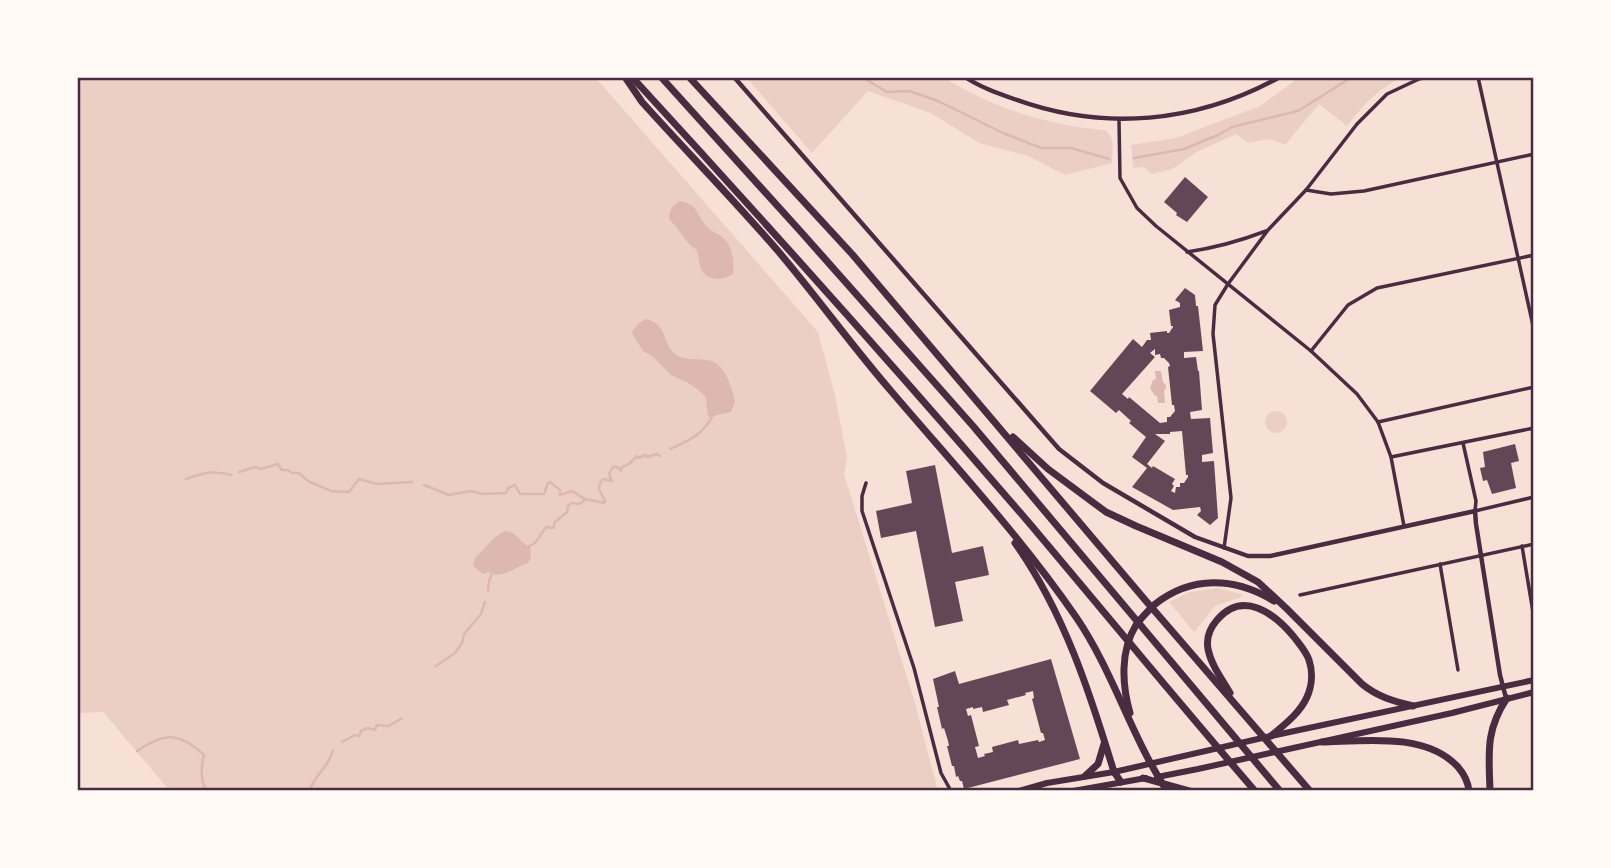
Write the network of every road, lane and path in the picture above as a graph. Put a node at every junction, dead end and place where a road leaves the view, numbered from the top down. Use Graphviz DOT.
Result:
graph roads {
  1 [pos="625,77"];
  2 [pos="632,77"];
  3 [pos="661,77"];
  4 [pos="689,77"];
  5 [pos="734,77"];
  6 [pos="965,77"];
  7 [pos="1280,77"];
  8 [pos="1427,77"];
  9 [pos="1478,77"];
  10 [pos="1119,120"];
  11 [pos="1534,155"];
  12 [pos="1497,163"];
  13 [pos="1306,190"];
  14 [pos="1268,230"];
  15 [pos="1187,252"];
  16 [pos="1534,255"];
  17 [pos="1518,258"];
  18 [pos="1228,284"];
  19 [pos="1534,330"];
  20 [pos="1311,351"];
  21 [pos="1534,387"];
  22 [pos="989,414"];
  23 [pos="1378,422"];
  24 [pos="1534,428"];
  25 [pos="1463,443"];
  26 [pos="1391,457"];
  27 [pos="866,483"];
  28 [pos="1534,497"];
  29 [pos="989,506"];
  30 [pos="1475,511"];
  31 [pos="1404,526"];
  32 [pos="1534,544"];
  33 [pos="1522,546"];
  34 [pos="1224,548"];
  35 [pos="1481,555"];
  36 [pos="1440,564"];
  37 [pos="1300,595"];
  38 [pos="1286,608"];
  39 [pos="1534,618"];
  40 [pos="1458,670"];
  41 [pos="1534,680"];
  42 [pos="1502,687"];
  43 [pos="1534,692"];
  44 [pos="1507,698"];
  45 [pos="1413,706"];
  46 [pos="1239,709"];
  47 [pos="1135,733"];
  48 [pos="1271,736"];
  49 [pos="1104,739"];
  50 [pos="1322,742"];
  51 [pos="1114,772"];
  52 [pos="1296,774"];
  53 [pos="1085,776"];
  54 [pos="1143,778"];
  55 [pos="1121,782"];
  56 [pos="1253,788"];
  57 [pos="951,791"];
  58 [pos="1019,791"];
  59 [pos="1073,791"];
  60 [pos="1167,791"];
  61 [pos="1190,791"];
  62 [pos="1280,791"];
  63 [pos="1310,791"];
  64 [pos="1317,791"];
  65 [pos="1469,791"];
  66 [pos="1490,791"];
  1 -- 29 [label="highway"];
  2 -- 56 [label="highway"];
  3 -- 62 [label="highway"];
  4 -- 22 [label="highway"];
  5 -- 34 [label="street"];
  6 -- 10 [label="street"];
  7 -- 10 [label="street"];
  8 -- 13 [label="street"];
  9 -- 12 [label="street"];
  10 -- 15 [label="street"];
  11 -- 12 [label="street"];
  12 -- 13 [label="street"];
  12 -- 17 [label="street"];
  13 -- 14 [label="street"];
  14 -- 15 [label="street"];
  14 -- 18 [label="street"];
  15 -- 18 [label="street"];
  16 -- 17 [label="street"];
  17 -- 19 [label="street"];
  17 -- 20 [label="street"];
  18 -- 20 [label="street"];
  18 -- 34 [label="street"];
  20 -- 23 [label="street"];
  21 -- 23 [label="street"];
  22 -- 38 [label="highway"];
  22 -- 46 [label="highway"];
  23 -- 26 [label="street"];
  24 -- 25 [label="street"];
  25 -- 26 [label="street"];
  25 -- 30 [label="street"];
  26 -- 31 [label="street"];
  27 -- 57 [label="street"];
  28 -- 30 [label="street"];
  29 -- 47 [label="highway"];
  29 -- 49 [label="highway"];
  30 -- 31 [label="street"];
  30 -- 35 [label="street"];
  31 -- 34 [label="street"];
  32 -- 33 [label="street"];
  33 -- 35 [label="street"];
  33 -- 39 [label="street"];
  35 -- 36 [label="street"];
  35 -- 42 [label="street"];
  36 -- 37 [label="street"];
  36 -- 40 [label="street"];
  38 -- 45 [label="highway"];
  38 -- 47 [label="highway"];
  41 -- 42 [label="main road"];
  42 -- 44 [label="street"];
  42 -- 45 [label="main road"];
  43 -- 44 [label="main road"];
  44 -- 50 [label="main road"];
  44 -- 66 [label="highway"];
  45 -- 48 [label="main road"];
  46 -- 48 [label="highway"];
  46 -- 52 [label="highway"];
  47 -- 60 [label="highway"];
  48 -- 51 [label="main road"];
  49 -- 51 [label="highway"];
  49 -- 53 [label="highway"];
  50 -- 54 [label="main road"];
  50 -- 65 [label="highway"];
  51 -- 53 [label="main road"];
  51 -- 55 [label="highway"];
  52 -- 63 [label="highway"];
  52 -- 64 [label="highway"];
  53 -- 58 [label="main road"];
  54 -- 55 [label="main road"];
  54 -- 61 [label="highway"];
  55 -- 59 [label="main road"];
}
